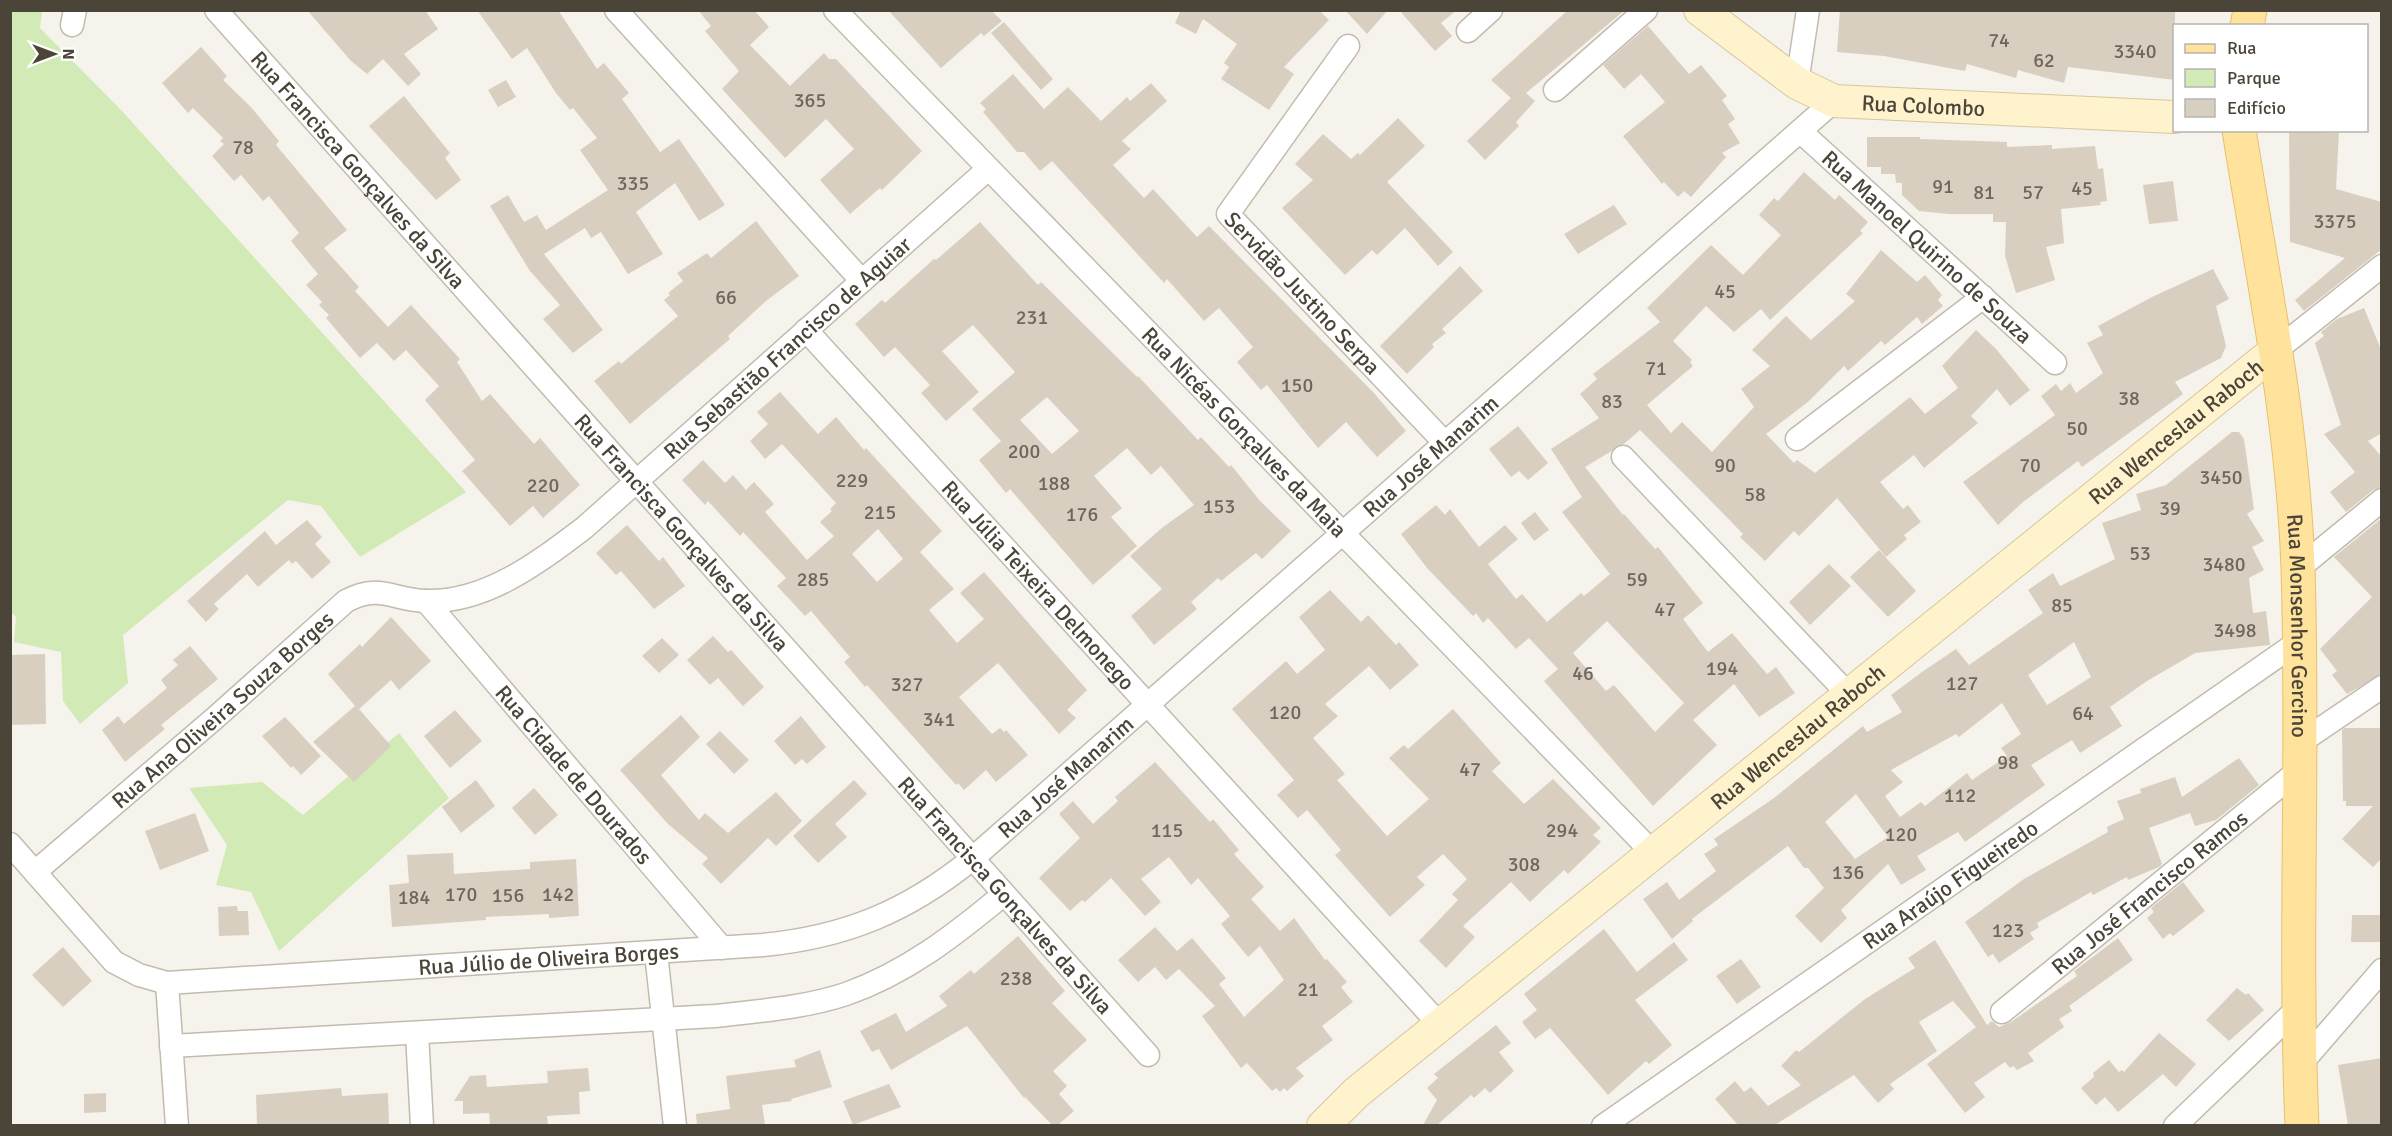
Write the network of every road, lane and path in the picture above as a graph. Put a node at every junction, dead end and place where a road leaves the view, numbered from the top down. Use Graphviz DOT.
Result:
graph roads {
  1 [pos="216,10"];
  2 [pos="616,10"];
  3 [pos="835,10"];
  4 [pos="1491,10"];
  5 [pos="1646,10"];
  6 [pos="1700,10"];
  7 [pos="1808,10"];
  8 [pos="1468,31"];
  9 [pos="1348,46"];
  10 [pos="1797,83"];
  11 [pos="1555,90"];
  12 [pos="1834,101"];
  13 [pos="2173,117"];
  14 [pos="1800,131"];
  15 [pos="2239,132"];
  16 [pos="988,169"];
  17 [pos="2382,266"];
  18 [pos="862,281"];
  19 [pos="1983,297"];
  20 [pos="806,330"];
  21 [pos="2274,352"];
  22 [pos="2055,363"];
  23 [pos="1797,439"];
  24 [pos="1445,443"];
  25 [pos="1623,457"];
  26 [pos="636,482"];
  27 [pos="2382,500"];
  28 [pos="1342,534"];
  29 [pos="2298,569"];
  30 [pos="426,602"];
  31 [pos="2298,642"];
  32 [pos="2382,687"];
  33 [pos="1849,695"];
  34 [pos="1147,705"];
  35 [pos="2298,758"];
  36 [pos="10,844"];
  37 [pos="1653,854"];
  38 [pos="972,859"];
  39 [pos="35,872"];
  40 [pos="1004,894"];
  41 [pos="722,948"];
  42 [pos="656,953"];
  43 [pos="2382,970"];
  44 [pos="167,983"];
  45 [pos="2298,1008"];
  46 [pos="2002,1012"];
  47 [pos="663,1019"];
  48 [pos="1440,1025"];
  49 [pos="417,1033"];
  50 [pos="171,1046"];
  51 [pos="1148,1055"];
  52 [pos="2300,1066"];
  53 [pos="177,1125"];
  54 [pos="422,1125"];
  55 [pos="675,1125"];
  56 [pos="1323,1125"];
  57 [pos="1603,1125"];
  58 [pos="2175,1125"];
  59 [pos="2302,1125"];
  1 -- 26 [label="street, Rua Francisca Gonçalves da Silva"];
  2 -- 18 [label="street"];
  3 -- 16 [label="street, Rua Nicéas Gonçalves da Maia"];
  4 -- 8 [label="street"];
  5 -- 11 [label="street"];
  6 -- 10 [label="street, Rua Colombo"];
  7 -- 10 [label="street"];
  9 -- 24 [label="street, Servidão Justino Serpa"];
  10 -- 12 [label="street, Rua Colombo"];
  12 -- 13 [label="street, Rua Colombo"];
  12 -- 14 [label="street, Rua José Manarim"];
  14 -- 19 [label="street, Rua Manoel Quirino de Souza"];
  14 -- 24 [label="street, Rua José Manarim"];
  15 -- 21 [label="main road, Rua Monsenhor Gercino"];
  16 -- 18 [label="street, Rua Sebastião Francisco de Aguiar"];
  16 -- 28 [label="street, Rua Nicéas Gonçalves da Maia"];
  17 -- 21 [label="street"];
  18 -- 20 [label="street, Rua Sebastião Francisco de Aguiar"];
  19 -- 22 [label="street, Rua Manoel Quirino de Souza"];
  19 -- 23 [label="street"];
  20 -- 26 [label="street, Rua Sebastião Francisco de Aguiar"];
  20 -- 34 [label="street, Rua Júlia Teixeira Delmonego"];
  21 -- 29 [label="main road, Rua Monsenhor Gercino"];
  21 -- 33 [label="street, Rua Wenceslau Raboch"];
  24 -- 28 [label="street, Rua José Manarim"];
  25 -- 33 [label="street"];
  26 -- 30 [label="street, Rua Sebastião Francisco de Aguiar"];
  26 -- 38 [label="street, Rua Francisca Gonçalves da Silva"];
  27 -- 29 [label="street"];
  28 -- 34 [label="street, Rua José Manarim"];
  28 -- 37 [label="street, Rua Nicéas Gonçalves da Maia"];
  29 -- 31 [label="main road, Rua Monsenhor Gercino"];
  30 -- 39 [label="street, Rua Ana Oliveira Souza Borges"];
  30 -- 41 [label="street, Rua Cidade de Dourados"];
  31 -- 35 [label="main road, Rua Monsenhor Gercino"];
  31 -- 57 [label="street, Rua Araújo Figueiredo"];
  32 -- 35 [label="street, Rua José Francisco Ramos"];
  33 -- 37 [label="street, Rua Wenceslau Raboch"];
  34 -- 38 [label="street, Rua José Manarim"];
  34 -- 48 [label="street, Rua Júlia Teixeira Delmonego"];
  35 -- 45 [label="main road, Rua Monsenhor Gercino"];
  35 -- 46 [label="street, Rua José Francisco Ramos"];
  36 -- 39 [label="street, Rua Júlio de Oliveira Borges"];
  37 -- 48 [label="street, Rua Wenceslau Raboch"];
  38 -- 40 [label="street, Rua Francisca Gonçalves da Silva"];
  38 -- 41 [label="street, Rua Júlio de Oliveira Borges"];
  39 -- 44 [label="street, Rua Júlio de Oliveira Borges"];
  40 -- 47 [label="street"];
  40 -- 51 [label="street, Rua Francisca Gonçalves da Silva"];
  41 -- 42 [label="street, Rua Júlio de Oliveira Borges"];
  42 -- 44 [label="street, Rua Júlio de Oliveira Borges"];
  42 -- 47 [label="street"];
  43 -- 52 [label="street"];
  44 -- 50 [label="street"];
  45 -- 52 [label="main road, Rua Monsenhor Gercino"];
  45 -- 58 [label="street"];
  47 -- 49 [label="street"];
  47 -- 55 [label="street"];
  48 -- 56 [label="street, Rua Wenceslau Raboch"];
  49 -- 50 [label="street"];
  49 -- 54 [label="street"];
  50 -- 53 [label="street"];
  52 -- 59 [label="main road, Rua Monsenhor Gercino"];
}
